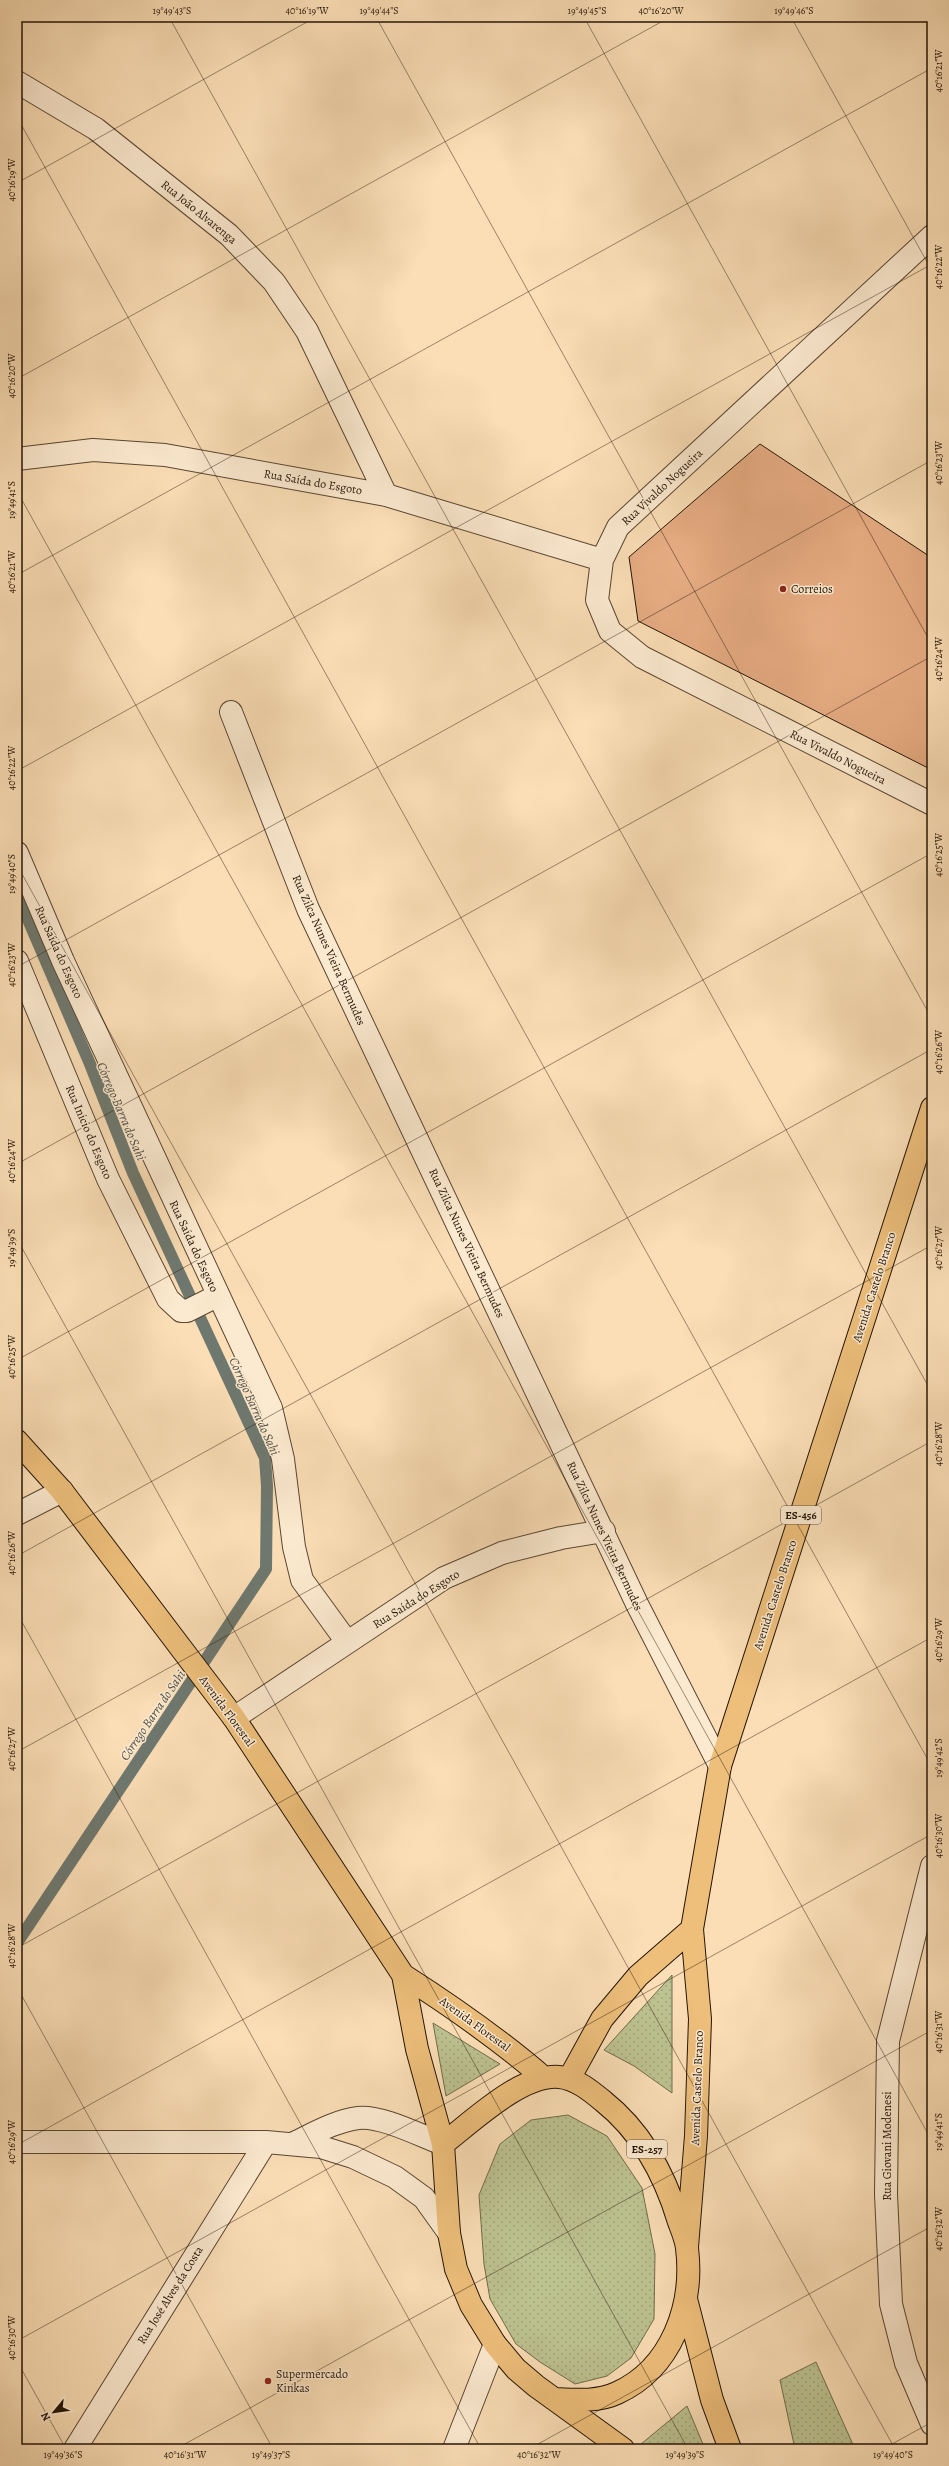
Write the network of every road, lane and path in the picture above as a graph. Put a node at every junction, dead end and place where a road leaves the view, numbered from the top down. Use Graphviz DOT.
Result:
graph roads {
  1 [pos="17,82"];
  2 [pos="932,236"];
  3 [pos="17,459"];
  4 [pos="386,495"];
  5 [pos="602,560"];
  6 [pos="231,712"];
  7 [pos="932,804"];
  8 [pos="17,853"];
  9 [pos="17,961"];
  10 [pos="932,1108"];
  11 [pos="218,1296"];
  12 [pos="17,1442"];
  13 [pos="62,1491"];
  14 [pos="17,1514"];
  15 [pos="604,1531"];
  16 [pos="347,1642"];
  17 [pos="234,1718"];
  18 [pos="720,1766"];
  19 [pos="932,1866"];
  20 [pos="692,1929"];
  21 [pos="403,1975"];
  22 [pos="544,2078"];
  23 [pos="569,2079"];
  24 [pos="17,2142"];
  25 [pos="266,2142"];
  26 [pos="292,2144"];
  27 [pos="444,2144"];
  28 [pos="449,2233"];
  29 [pos="687,2247"];
  30 [pos="685,2297"];
  31 [pos="494,2344"];
  32 [pos="555,2399"];
  33 [pos="932,2424"];
  34 [pos="75,2449"];
  35 [pos="454,2449"];
  36 [pos="623,2449"];
  37 [pos="730,2449"];
  1 -- 4 [label="street, Rua João Alvarenga"];
  2 -- 5 [label="street, Rua Vivaldo Nogueira"];
  3 -- 4 [label="street, Rua Saída do Esgoto"];
  4 -- 5 [label="street, Rua Saída do Esgoto"];
  5 -- 7 [label="street, Rua Vivaldo Nogueira"];
  6 -- 15 [label="street, Rua Zilca Nunes Vieira Bermudes"];
  8 -- 11 [label="street, Rua Saída do Esgoto"];
  9 -- 11 [label="street, Rua Início do Esgoto"];
  10 -- 18 [label="main road, Avenida Castelo Branco / ES-456"];
  11 -- 16 [label="street, Rua Saída do Esgoto"];
  12 -- 13 [label="main road, Avenida Florestal"];
  13 -- 14 [label="street"];
  13 -- 17 [label="main road, Avenida Florestal"];
  15 -- 16 [label="street, Rua Saída do Esgoto"];
  15 -- 18 [label="street, Rua Zilca Nunes Vieira Bermudes"];
  16 -- 17 [label="street, Rua Saída do Esgoto"];
  17 -- 21 [label="main road, Avenida Florestal"];
  18 -- 20 [label="main road, Avenida Castelo Branco / ES-456"];
  19 -- 33 [label="street, Rua Giovani Modenesi"];
  20 -- 23 [label="main road"];
  20 -- 29 [label="main road, Avenida Castelo Branco"];
  21 -- 22 [label="main road, Avenida Florestal"];
  21 -- 27 [label="main road, Avenida Florestal"];
  22 -- 23 [label="main road"];
  22 -- 27 [label="main road"];
  23 -- 29 [label="main road, ES-257"];
  24 -- 25 [label="street"];
  25 -- 26 [label="street"];
  25 -- 34 [label="street, Rua José Alves da Costa"];
  26 -- 27 [label="street"];
  26 -- 28 [label="street"];
  27 -- 28 [label="main road, Avenida Florestal"];
  28 -- 31 [label="main road, Avenida Florestal"];
  29 -- 30 [label="main road"];
  30 -- 32 [label="main road"];
  30 -- 37 [label="main road"];
  31 -- 32 [label="main road, Avenida Florestal"];
  31 -- 35 [label="street"];
  32 -- 36 [label="main road, Avenida Florestal"];
}
